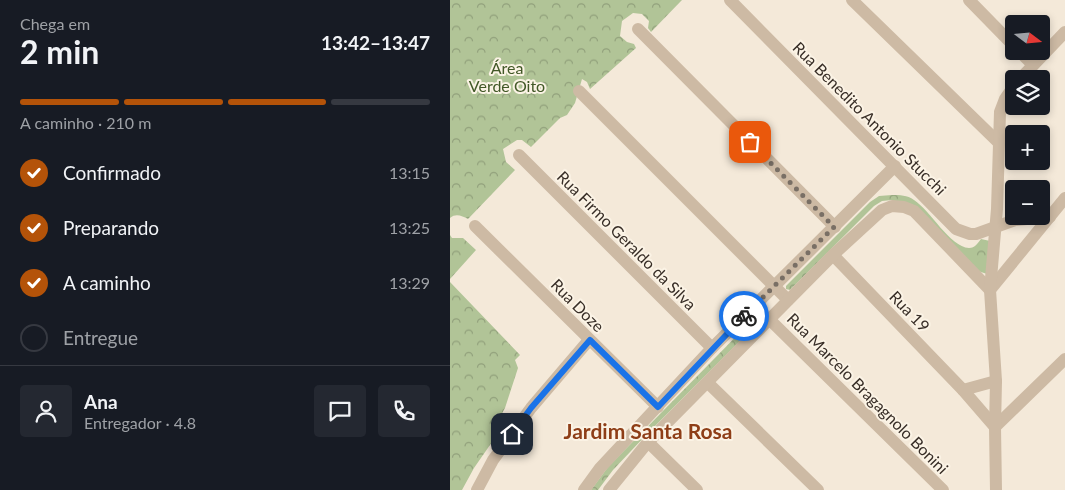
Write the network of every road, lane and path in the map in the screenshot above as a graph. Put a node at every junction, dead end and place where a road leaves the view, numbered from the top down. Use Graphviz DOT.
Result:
graph roads {
  1 [pos="730,0"];
  2 [pos="852,0"];
  3 [pos="969,0"];
  4 [pos="638,29"];
  5 [pos="1065,32"];
  6 [pos="1005,37"];
  7 [pos="1028,60"];
  8 [pos="1033,65"];
  9 [pos="1028,70"];
  10 [pos="579,91"];
  11 [pos="1005,99"];
  12 [pos="998,143"];
  13 [pos="518,155"];
  14 [pos="895,166"];
  15 [pos="1065,198"];
  16 [pos="1050,217"];
  17 [pos="1005,223"];
  18 [pos="1043,225"];
  19 [pos="475,226"];
  20 [pos="995,226"];
  21 [pos="834,227"];
  22 [pos="833,255"];
  23 [pos="773,286"];
  24 [pos="990,290"];
  25 [pos="788,300"];
  26 [pos="769,319"];
  27 [pos="590,340"];
  28 [pos="712,348"];
  29 [pos="1065,359"];
  30 [pos="996,381"];
  31 [pos="708,383"];
  32 [pos="963,390"];
  33 [pos="658,407"];
  34 [pos="995,427"];
  35 [pos="648,442"];
  36 [pos="477,490"];
  37 [pos="584,490"];
  38 [pos="609,490"];
  39 [pos="698,490"];
  40 [pos="818,490"];
  41 [pos="943,490"];
  42 [pos="996,490"];
  1 -- 14 [label="street, Rua Benedito Antonio Stucchi"];
  2 -- 12 [label="street"];
  3 -- 6 [label="street"];
  4 -- 21 [label="street"];
  5 -- 8 [label="street"];
  7 -- 8 [label="street"];
  8 -- 9 [label="street"];
  10 -- 23 [label="street"];
  11 -- 12 [label="street"];
  12 -- 20 [label="street"];
  13 -- 28 [label="street, Rua Firmo Geraldo da Silva"];
  14 -- 20 [label="street, Rua Benedito Antonio Stucchi"];
  14 -- 21 [label="street"];
  15 -- 16 [label="street"];
  17 -- 20 [label="street, Rua Benedito Antonio Stucchi"];
  18 -- 24 [label="street"];
  19 -- 27 [label="street, Rua Doze"];
  20 -- 24 [label="street"];
  21 -- 23 [label="street"];
  22 -- 24 [label="street"];
  22 -- 25 [label="street"];
  22 -- 32 [label="street, Rua 19"];
  23 -- 25 [label="street"];
  23 -- 28 [label="street"];
  24 -- 30 [label="street"];
  25 -- 26 [label="street"];
  26 -- 31 [label="street"];
  26 -- 41 [label="street, Rua Marcelo Bragagnolo Bonini"];
  27 -- 33 [label="street, Rua Doze"];
  27 -- 36 [label="street"];
  28 -- 33 [label="street"];
  29 -- 34 [label="street"];
  30 -- 32 [label="street"];
  30 -- 34 [label="street"];
  31 -- 35 [label="street"];
  31 -- 40 [label="street"];
  32 -- 34 [label="street, Rua 19"];
  33 -- 37 [label="street"];
  34 -- 42 [label="street"];
  35 -- 38 [label="street"];
  35 -- 39 [label="street"];
}
